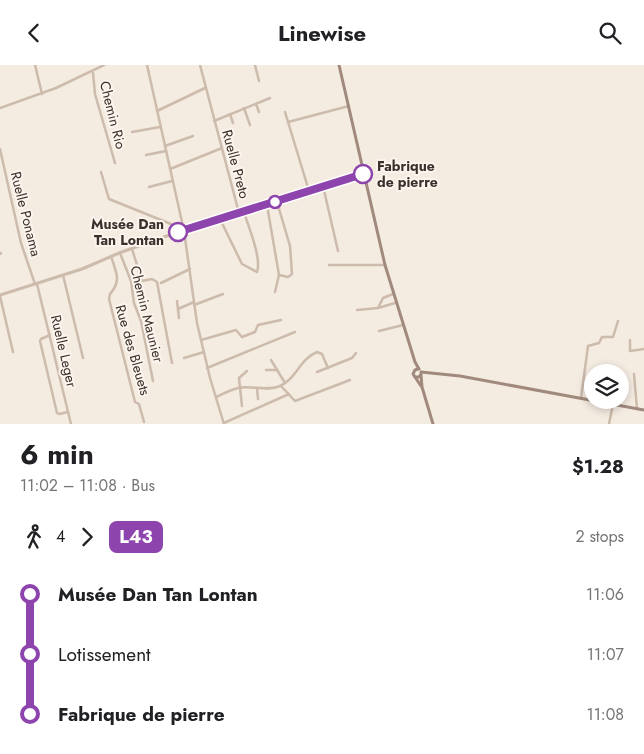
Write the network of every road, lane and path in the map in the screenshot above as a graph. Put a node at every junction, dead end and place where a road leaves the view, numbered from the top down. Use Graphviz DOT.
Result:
graph roads {
  1 [pos="35,65"];
  2 [pos="104,65"];
  3 [pos="147,65"];
  4 [pos="200,65"];
  5 [pos="255,65"];
  6 [pos="339,65"];
  7 [pos="93,72"];
  8 [pos="260,81"];
  9 [pos="206,88"];
  10 [pos="42,94"];
  11 [pos="270,98"];
  12 [pos="256,103"];
  13 [pos="349,106"];
  14 [pos="0,108"];
  15 [pos="244,108"];
  16 [pos="157,111"];
  17 [pos="259,112"];
  18 [pos="285,112"];
  19 [pos="230,114"];
  20 [pos="214,121"];
  21 [pos="288,122"];
  22 [pos="233,123"];
  23 [pos="250,125"];
  24 [pos="160,127"];
  25 [pos="132,132"];
  26 [pos="193,136"];
  27 [pos="165,146"];
  28 [pos="222,148"];
  29 [pos="0,149"];
  30 [pos="166,151"];
  31 [pos="146,155"];
  32 [pos="1,158"];
  33 [pos="115,163"];
  34 [pos="170,169"];
  35 [pos="101,172"];
  36 [pos="364,174"];
  37 [pos="173,181"];
  38 [pos="323,186"];
  39 [pos="149,187"];
  40 [pos="309,191"];
  41 [pos="277,202"];
  42 [pos="267,205"];
  43 [pos="244,212"];
  44 [pos="239,213"];
  45 [pos="220,219"];
  46 [pos="184,231"];
  47 [pos="178,232"];
  48 [pos="132,248"];
  49 [pos="338,251"];
  50 [pos="120,253"];
  51 [pos="111,256"];
  52 [pos="329,265"];
  53 [pos="385,265"];
  54 [pos="190,269"];
  55 [pos="63,275"];
  56 [pos="279,275"];
  57 [pos="161,283"];
  58 [pos="36,284"];
  59 [pos="275,292"];
  60 [pos="223,294"];
  61 [pos="0,295"];
  62 [pos="393,295"];
  63 [pos="177,301"];
  64 [pos="194,303"];
  65 [pos="396,303"];
  66 [pos="378,308"];
  67 [pos="178,309"];
  68 [pos="357,310"];
  69 [pos="179,319"];
  70 [pos="281,320"];
  71 [pos="618,321"];
  72 [pos="403,325"];
  73 [pos="379,331"];
  74 [pos="295,332"];
  75 [pos="50,335"];
  76 [pos="201,340"];
  77 [pos="630,340"];
  78 [pos="644,349"];
  79 [pos="13,352"];
  80 [pos="204,352"];
  81 [pos="356,353"];
  82 [pos="83,358"];
  83 [pos="184,358"];
  84 [pos="271,360"];
  85 [pos="415,362"];
  86 [pos="172,363"];
  87 [pos="207,368"];
  88 [pos="328,368"];
  89 [pos="266,370"];
  90 [pos="277,370"];
  91 [pos="247,371"];
  92 [pos="413,371"];
  93 [pos="317,372"];
  94 [pos="420,372"];
  95 [pos="634,374"];
  96 [pos="415,377"];
  97 [pos="350,380"];
  98 [pos="153,381"];
  99 [pos="286,383"];
  100 [pos="281,385"];
  101 [pos="422,387"];
  102 [pos="239,388"];
  103 [pos="257,388"];
  104 [pos="289,394"];
  105 [pos="216,397"];
  106 [pos="581,398"];
  107 [pos="584,398"];
  108 [pos="258,399"];
  109 [pos="242,406"];
  110 [pos="629,407"];
  111 [pos="612,409"];
  112 [pos="637,409"];
  113 [pos="644,410"];
  114 [pos="68,412"];
  115 [pos="144,422"];
  116 [pos="70,424"];
  117 [pos="224,424"];
  118 [pos="433,424"];
  119 [pos="609,424"];
  1 -- 10 [label="street"];
  2 -- 7 [label="street, Chemin Rio"];
  3 -- 16 [label="street"];
  4 -- 9 [label="street, Ruelle Preto"];
  5 -- 8 [label="street"];
  6 -- 13 [label="main road"];
  7 -- 10 [label="street, Chemin Rio"];
  7 -- 33 [label="street, Chemin Rio"];
  9 -- 16 [label="street"];
  9 -- 20 [label="street, Ruelle Preto"];
  10 -- 14 [label="street, Chemin Rio"];
  11 -- 12 [label="street, Ruelle Preto"];
  12 -- 15 [label="street, Ruelle Preto"];
  12 -- 17 [label="street"];
  13 -- 21 [label="street"];
  13 -- 36 [label="main road"];
  15 -- 19 [label="street, Ruelle Preto"];
  15 -- 23 [label="street, Ruelle Preto"];
  16 -- 24 [label="street"];
  18 -- 21 [label="street"];
  19 -- 20 [label="street, Ruelle Preto"];
  19 -- 22 [label="street, Ruelle Preto"];
  20 -- 28 [label="street, Ruelle Preto"];
  21 -- 40 [label="street"];
  24 -- 25 [label="street"];
  24 -- 27 [label="street"];
  26 -- 27 [label="street"];
  27 -- 30 [label="street"];
  28 -- 34 [label="street"];
  28 -- 44 [label="street, Ruelle Preto"];
  29 -- 32 [label="street, Ruelle Ponama"];
  30 -- 31 [label="street"];
  30 -- 34 [label="street"];
  32 -- 58 [label="street, Ruelle Ponama"];
  34 -- 37 [label="street"];
  35 -- 47 [label="street"];
  36 -- 38 [label="street"];
  36 -- 53 [label="main road"];
  37 -- 39 [label="street"];
  37 -- 46 [label="street"];
  38 -- 40 [label="street"];
  38 -- 49 [label="street"];
  40 -- 41 [label="street"];
  41 -- 42 [label="street"];
  41 -- 56 [label="street"];
  42 -- 43 [label="street"];
  42 -- 56 [label="street"];
  43 -- 44 [label="street"];
  43 -- 45 [label="street"];
  44 -- 45 [label="street"];
  45 -- 46 [label="street"];
  46 -- 47 [label="street"];
  46 -- 54 [label="street"];
  47 -- 48 [label="street"];
  48 -- 50 [label="street"];
  48 -- 86 [label="street"];
  50 -- 51 [label="street"];
  50 -- 98 [label="street, Chemin Maunier"];
  51 -- 55 [label="street"];
  51 -- 115 [label="street, Rue des Bleuets"];
  52 -- 53 [label="street"];
  53 -- 62 [label="main road"];
  54 -- 57 [label="street, Chemin Maunier"];
  54 -- 64 [label="street"];
  55 -- 58 [label="street"];
  55 -- 82 [label="street"];
  56 -- 59 [label="street"];
  58 -- 61 [label="street"];
  58 -- 75 [label="street, Ruelle Leger"];
  60 -- 64 [label="street"];
  61 -- 79 [label="street"];
  62 -- 65 [label="main road"];
  62 -- 66 [label="street"];
  63 -- 67 [label="street"];
  64 -- 67 [label="street"];
  64 -- 76 [label="street"];
  65 -- 66 [label="street"];
  65 -- 72 [label="main road"];
  66 -- 68 [label="street"];
  67 -- 69 [label="street"];
  70 -- 76 [label="street"];
  71 -- 106 [label="street"];
  72 -- 73 [label="street"];
  72 -- 85 [label="main road"];
  74 -- 87 [label="street"];
  75 -- 114 [label="street, Ruelle Leger"];
  75 -- 114 [label="street"];
  76 -- 80 [label="street"];
  77 -- 78 [label="street"];
  80 -- 83 [label="street, Chemin Maunier"];
  80 -- 87 [label="street"];
  81 -- 88 [label="street"];
  84 -- 90 [label="street"];
  85 -- 92 [label="main road"];
  85 -- 94 [label="main road"];
  87 -- 105 [label="street"];
  88 -- 93 [label="street"];
  88 -- 99 [label="street"];
  89 -- 90 [label="street"];
  90 -- 99 [label="street"];
  91 -- 102 [label="street"];
  92 -- 94 [label="main road"];
  92 -- 96 [label="main road"];
  94 -- 96 [label="main road"];
  94 -- 101 [label="main road"];
  94 -- 106 [label="main road"];
  95 -- 112 [label="street"];
  96 -- 101 [label="main road"];
  97 -- 104 [label="street"];
  99 -- 100 [label="street"];
  100 -- 103 [label="street"];
  100 -- 104 [label="street"];
  101 -- 118 [label="main road"];
  102 -- 103 [label="street"];
  102 -- 105 [label="street"];
  102 -- 109 [label="street"];
  103 -- 108 [label="street"];
  104 -- 117 [label="street"];
  105 -- 117 [label="street"];
  106 -- 107 [label="main road"];
  110 -- 112 [label="main road"];
  111 -- 119 [label="street"];
  112 -- 113 [label="main road"];
  114 -- 116 [label="street, Ruelle Leger"];
}
